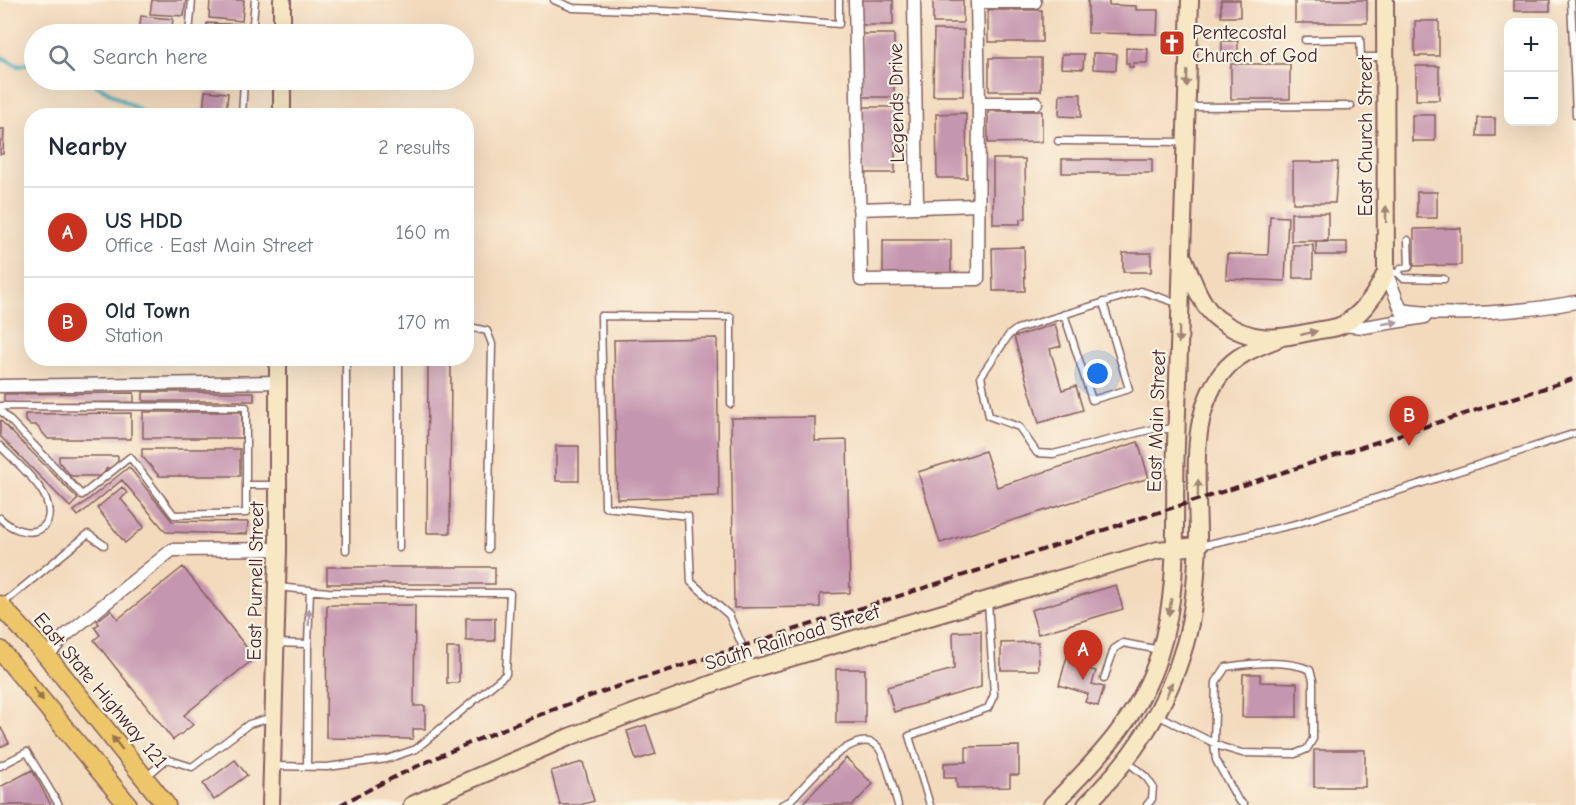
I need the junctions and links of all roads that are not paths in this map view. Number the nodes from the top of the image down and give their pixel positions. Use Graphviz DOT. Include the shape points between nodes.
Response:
graph roads {
  1 [pos="192,0"];
  2 [pos="255,0"];
  3 [pos="282,0"];
  4 [pos="554,0"];
  5 [pos="839,0"];
  6 [pos="855,0"];
  7 [pos="914,0"];
  8 [pos="1190,0"];
  9 [pos="1385,0"];
  10 [pos="1571,0"];
  11 [pos="977,1"];
  12 [pos="1035,2"];
  13 [pos="190,24"];
  14 [pos="253,24"];
  15 [pos="282,24"];
  16 [pos="1305,40"];
  17 [pos="1385,57"];
  18 [pos="243,90"];
  19 [pos="282,90"];
  20 [pos="979,103"];
  21 [pos="1036,103"];
  22 [pos="1351,106"];
  23 [pos="1186,107"];
  24 [pos="242,108"];
  25 [pos="282,108"];
  26 [pos="1576,115"];
  27 [pos="1058,141"];
  28 [pos="1186,142"];
  29 [pos="978,205"];
  30 [pos="917,206"];
  31 [pos="859,209"];
  32 [pos="1408,240"];
  33 [pos="1182,255"];
  34 [pos="1392,272"];
  35 [pos="1444,279"];
  36 [pos="1103,302"];
  37 [pos="1576,303"];
  38 [pos="1180,304"];
  39 [pos="1438,313"];
  40 [pos="1064,314"];
  41 [pos="1341,325"];
  42 [pos="474,328"];
  43 [pos="1276,340"];
  44 [pos="278,366"];
  45 [pos="346,366"];
  46 [pos="399,366"];
  47 [pos="278,382"];
  48 [pos="0,386"];
  49 [pos="731,404"];
  50 [pos="0,408"];
  51 [pos="1176,429"];
  52 [pos="1576,434"];
  53 [pos="0,446"];
  54 [pos="246,485"];
  55 [pos="278,485"];
  56 [pos="0,518"];
  57 [pos="104,545"];
  58 [pos="1198,546"];
  59 [pos="399,548"];
  60 [pos="278,549"];
  61 [pos="488,549"];
  62 [pos="1175,549"];
  63 [pos="346,550"];
  64 [pos="277,587"];
  65 [pos="310,590"];
  66 [pos="988,599"];
  67 [pos="0,605"];
  68 [pos="275,643"];
  69 [pos="308,644"];
  70 [pos="0,650"];
  71 [pos="1160,650"];
  72 [pos="47,656"];
  73 [pos="752,669"];
  74 [pos="1104,679"];
  75 [pos="1157,714"];
  76 [pos="273,717"];
  77 [pos="1214,743"];
  78 [pos="1127,761"];
  79 [pos="0,766"];
  80 [pos="272,766"];
  81 [pos="307,766"];
  82 [pos="145,778"];
  83 [pos="59,805"];
  84 [pos="128,805"];
  85 [pos="166,805"];
  86 [pos="272,805"];
  87 [pos="412,805"];
  88 [pos="781,805"];
  89 [pos="898,805"];
  90 [pos="930,805"];
  91 [pos="1052,805"];
  92 [pos="1086,805"];
  93 [pos="1147,805"];
  94 [pos="1244,805"];
  1 -- 13 [label="lane"];
  2 -- 14 [label="lane"];
  3 -- 15 [label="main road"];
  4 -- 5 [label="lane" via="573,8 690,12 839,24"];
  6 -- 31 [label="street"];
  7 -- 30 [label="street, Legends Drive"];
  8 -- 23 [label="main road, East Main Street, one-way"];
  9 -- 17 [label="main road, East Church Street"];
  10 -- 26 [label="lane"];
  11 -- 12 [label="street"];
  11 -- 20 [label="street"];
  16 -- 17 [label="lane" via="1360,39 1361,57"];
  34 -- 17 [label="main road, East Church Street, one-way"];
  18 -- 24 [label="lane"];
  19 -- 25 [label="main road"];
  20 -- 21 [label="street"];
  20 -- 29 [label="street"];
  22 -- 23 [label="lane"];
  23 -- 28 [label="main road, East Main Street"];
  27 -- 28 [label="lane"];
  28 -- 33 [label="main road, East Main Street"];
  29 -- 30 [label="street"];
  29 -- 31 [label="street" via="978,279 861,280"];
  30 -- 31 [label="street"];
  32 -- 34 [label="lane" via="1408,267"];
  33 -- 38 [label="main road, East Main Street"];
  33 -- 43 [label="main road" via="1200,295 1216,318 1244,334"];
  34 -- 35 [label="lane" via="1403,278"];
  34 -- 39 [label="street" via="1401,310"];
  34 -- 41 [label="main road" via="1360,311"];
  36 -- 38 [label="lane" via="1141,291"];
  36 -- 40 [label="lane"];
  36 -- 40 [label="lane" via="1129,389 1092,400"];
  37 -- 39 [label="street"];
  38 -- 51 [label="main road, East Main Street, one-way"];
  41 -- 39 [label="street, one-way" via="1364,327"];
  40 -- 51 [label="lane" via="1009,335 981,376 989,416 1019,427 1037,453 1053,454 1153,429"];
  43 -- 41 [label="main road, one-way"];
  42 -- 61 [label="lane" via="486,331 492,344"];
  58 -- 43 [label="main road, one-way" via="1198,426 1209,396 1222,373 1245,351"];
  44 -- 47 [label="main road, East Purnell Street"];
  45 -- 63 [label="lane"];
  46 -- 59 [label="lane"];
  47 -- 48 [label="street"];
  47 -- 55 [label="main road, East Purnell Street"];
  49 -- 73 [label="lane" via="731,317 602,316 605,507 688,516 691,582 729,615"];
  50 -- 54 [label="lane" via="246,407"];
  50 -- 54 [label="lane" via="82,495 130,457 174,515 246,513"];
  51 -- 62 [label="main road, East Main Street"];
  52 -- 58 [label="lane" via="1287,527"];
  53 -- 56 [label="lane" via="46,498 48,518 41,529 24,533 10,528"];
  54 -- 55 [label="lane"];
  55 -- 60 [label="main road, East Purnell Street"];
  57 -- 67 [label="lane" via="88,534"];
  58 -- 62 [label="main road, South Railroad Street"];
  75 -- 58 [label="main road, one-way" via="1185,643"];
  60 -- 64 [label="main road, East Purnell Street"];
  60 -- 72 [label="street" via="172,550 66,635"];
  62 -- 66 [label="main road, South Railroad Street" via="1158,550"];
  62 -- 71 [label="main road, East Main Street, one-way" via="1170,610"];
  64 -- 65 [label="lane"];
  64 -- 68 [label="main road, East Purnell Street"];
  69 -- 65 [label="lane, one-way"];
  65 -- 81 [label="lane" via="510,593 507,674 416,749 387,759"];
  66 -- 73 [label="main road, South Railroad Street"];
  66 -- 90 [label="lane" via="994,695 988,708 909,736"];
  67 -- 72 [label="main road, East State Highway 121"];
  68 -- 69 [label="lane"];
  68 -- 76 [label="main road, East Purnell Street"];
  69 -- 81 [label="lane"];
  70 -- 84 [label="main road, one-way"];
  71 -- 74 [label="lane" via="1123,643 1114,649"];
  71 -- 91 [label="main road, East Main Street" via="1123,726 1096,761"];
  82 -- 72 [label="main road, East State Highway 121, one-way"];
  73 -- 87 [label="main road, South Railroad Street" via="569,737"];
  75 -- 77 [label="lane"];
  75 -- 78 [label="main road"];
  76 -- 80 [label="main road, East Purnell Street"];
  76 -- 82 [label="lane" via="249,724 192,767 167,759"];
  77 -- 77 [label="lane" via="1242,753 1295,754 1307,750 1312,739 1310,670 1300,665 1226,667 1216,682"];
  77 -- 94 [label="lane" via="1222,775"];
  78 -- 92 [label="main road"];
  78 -- 93 [label="lane" via="1154,787"];
  79 -- 83 [label="lane" via="27,752"];
  80 -- 81 [label="lane"];
  80 -- 86 [label="main road, East Purnell Street"];
  82 -- 85 [label="main road, East State Highway 121"];
  88 -- 89 [label="lane" via="790,801 837,753 852,743 870,742 880,748"];
}
